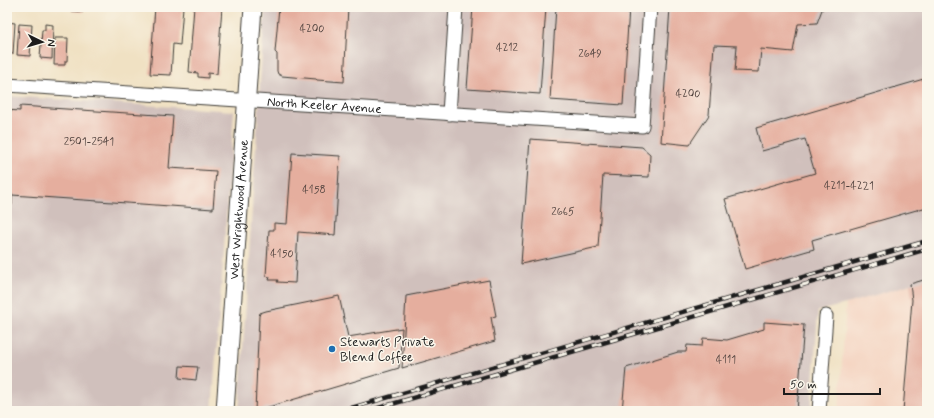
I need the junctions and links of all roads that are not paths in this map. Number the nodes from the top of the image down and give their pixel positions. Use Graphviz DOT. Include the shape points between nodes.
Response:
graph roads {
  1 [pos="253,7"];
  2 [pos="456,7"];
  3 [pos="650,7"];
  4 [pos="7,85"];
  5 [pos="246,100"];
  6 [pos="448,114"];
  7 [pos="826,316"];
  8 [pos="225,411"];
  9 [pos="819,411"];
  1 -- 5 [label="street, West Wrightwood Avenue"];
  2 -- 6 [label="street"];
  3 -- 6 [label="street, North Keeler Avenue" via="642,126"];
  4 -- 5 [label="street, North Keeler Avenue"];
  5 -- 6 [label="street, North Keeler Avenue"];
  5 -- 8 [label="street, West Wrightwood Avenue"];
  7 -- 9 [label="street"];
}
